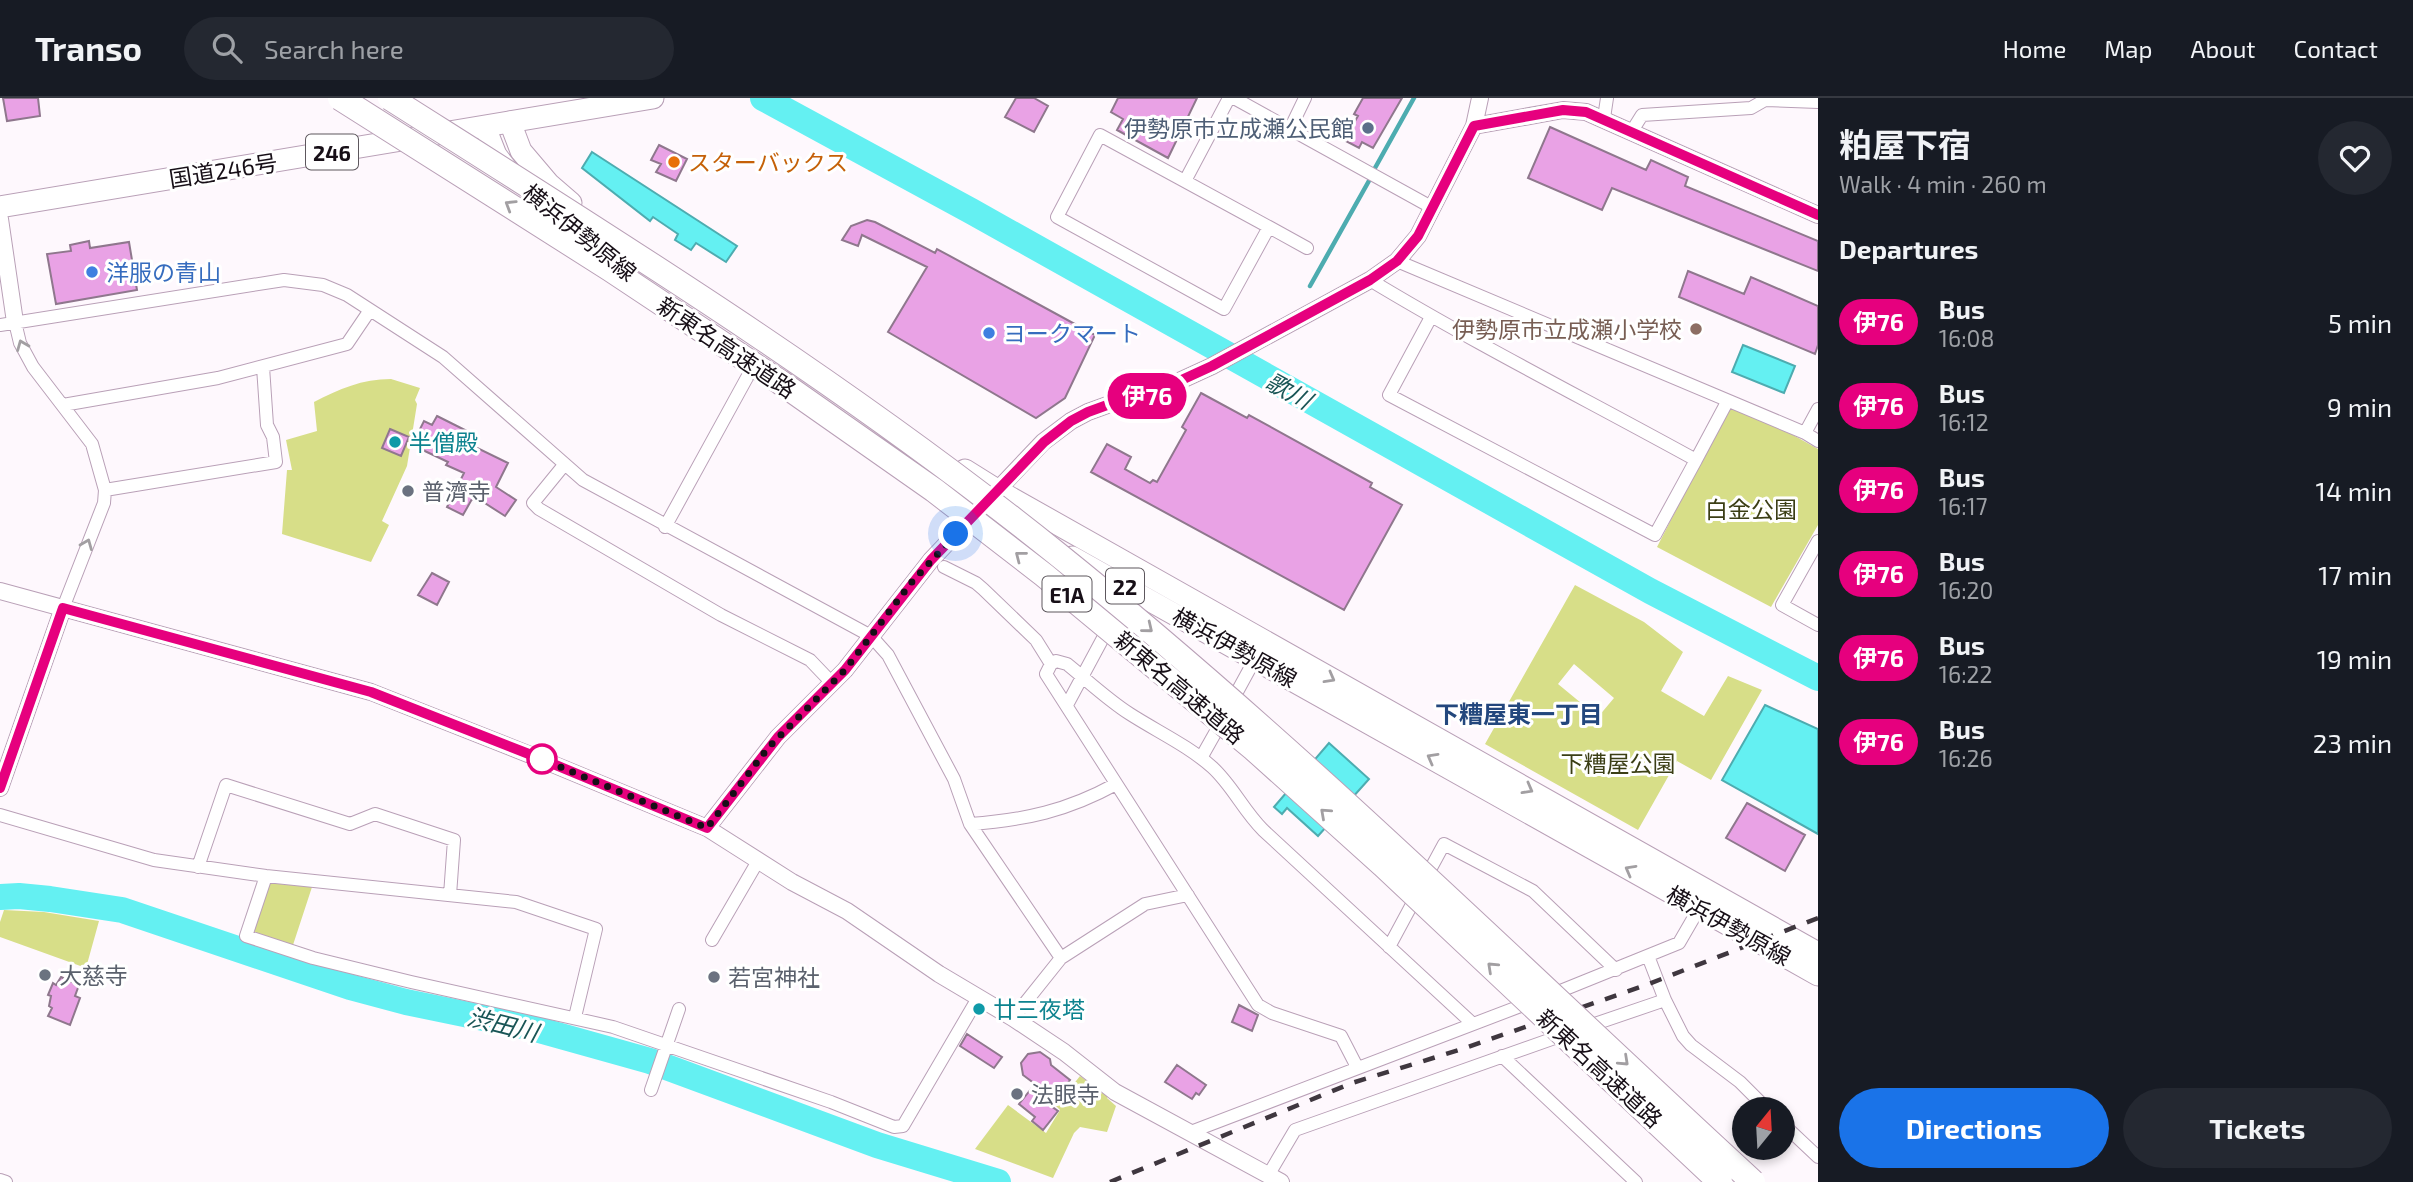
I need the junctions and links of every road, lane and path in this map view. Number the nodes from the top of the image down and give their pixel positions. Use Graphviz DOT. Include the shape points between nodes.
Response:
graph roads {
  1 [pos="340,98"];
  2 [pos="390,98"];
  3 [pos="653,98"];
  4 [pos="1231,98"];
  5 [pos="1305,98"];
  6 [pos="1480,98"];
  7 [pos="1607,98"];
  8 [pos="1818,102"];
  9 [pos="1604,118"];
  10 [pos="510,122"];
  11 [pos="1474,126"];
  12 [pos="485,127"];
  13 [pos="1290,129"];
  14 [pos="1632,131"];
  15 [pos="1185,181"];
  16 [pos="0,207"];
  17 [pos="1433,208"];
  18 [pos="1818,215"];
  19 [pos="0,219"];
  20 [pos="1269,228"];
  21 [pos="1307,248"];
  22 [pos="1397,261"];
  23 [pos="1370,280"];
  24 [pos="370,310"];
  25 [pos="1431,317"];
  26 [pos="7,323"];
  27 [pos="757,359"];
  28 [pos="263,367"];
  29 [pos="1727,402"];
  30 [pos="63,405"];
  31 [pos="1818,409"];
  32 [pos="1805,433"];
  33 [pos="1818,441"];
  34 [pos="1696,460"];
  35 [pos="564,465"];
  36 [pos="105,490"];
  37 [pos="997,491"];
  38 [pos="982,506"];
  39 [pos="665,527"];
  40 [pos="1818,541"];
  41 [pos="944,567"];
  42 [pos="1130,589"];
  43 [pos="0,591"];
  44 [pos="63,608"];
  45 [pos="1818,625"];
  46 [pos="871,636"];
  47 [pos="1255,659"];
  48 [pos="1051,664"];
  49 [pos="1082,677"];
  50 [pos="832,683"];
  51 [pos="1066,705"];
  52 [pos="1201,758"];
  53 [pos="1116,784"];
  54 [pos="0,788"];
  55 [pos="0,815"];
  56 [pos="970,824"];
  57 [pos="707,828"];
  58 [pos="758,861"];
  59 [pos="198,867"];
  60 [pos="266,876"];
  61 [pos="450,895"];
  62 [pos="1188,895"];
  63 [pos="1704,900"];
  64 [pos="712,940"];
  65 [pos="1389,947"];
  66 [pos="1818,953"];
  67 [pos="1648,956"];
  68 [pos="1061,958"];
  69 [pos="1616,970"];
  70 [pos="1818,975"];
  71 [pos="978,998"];
  72 [pos="1665,1000"];
  73 [pos="679,1009"];
  74 [pos="575,1017"];
  75 [pos="1013,1018"];
  76 [pos="1473,1024"];
  77 [pos="664,1047"];
  78 [pos="1503,1056"];
  79 [pos="1357,1067"];
  80 [pos="651,1090"];
  81 [pos="1755,1097"];
  82 [pos="1188,1133"];
  83 [pos="1796,1136"];
  84 [pos="1818,1157"];
  85 [pos="1275,1178"];
  86 [pos="0,1180"];
  87 [pos="6,1182"];
  88 [pos="1636,1182"];
  89 [pos="1720,1182"];
  90 [pos="1753,1182"];
  89 -- 1 [label="highway, 新東名高速道路 / E1A, one-way, bridge" via="1254,749 1033,567 780,382"];
  2 -- 90 [label="highway, 新東名高速道路 / E1A, one-way, bridge" via="794,359 1053,551 1158,636 1398,849"];
  3 -- 10 [label="main road, 国道246号 / 246"];
  4 -- 13 [label="street"];
  4 -- 15 [label="street"];
  5 -- 13 [label="street"];
  6 -- 11 [label="street"];
  7 -- 9 [label="street"];
  8 -- 14 [label="street" via="1765,100 1751,108 1642,115"];
  9 -- 11 [label="street" via="1563,110"];
  9 -- 14 [label="street"];
  10 -- 12 [label="main road, 国道246号 / 246"];
  10 -- 37 [label="main road, 横浜伊勢原線 / 22" via="521,151 549,184 620,246"];
  11 -- 17 [label="street"];
  12 -- 16 [label="main road, 国道246号 / 246"];
  12 -- 27 [label="main road, 横浜伊勢原線 / 22" via="496,155 533,197 610,261"];
  13 -- 17 [label="street"];
  14 -- 18 [label="street"];
  15 -- 20 [label="street"];
  15 -- 20 [label="street" via="1100,135 1057,217 1224,309"];
  17 -- 22 [label="street"];
  19 -- 26 [label="street"];
  20 -- 21 [label="street"];
  22 -- 23 [label="street"];
  22 -- 29 [label="street"];
  23 -- 25 [label="street"];
  23 -- 37 [label="street" via="1159,391 1110,404 1071,421"];
  24 -- 26 [label="street" via="332,288 284,280"];
  24 -- 28 [label="street" via="347,344"];
  24 -- 35 [label="street" via="443,357"];
  25 -- 34 [label="street"];
  25 -- 34 [label="street" via="1388,395 1655,535"];
  30 -- 26 [label="street, one-way"];
  27 -- 38 [label="main road, 横浜伊勢原線 / 22"];
  27 -- 39 [label="street"];
  28 -- 30 [label="street"];
  28 -- 36 [label="street" via="267,425 276,462"];
  29 -- 32 [label="street"];
  29 -- 34 [label="street"];
  30 -- 36 [label="street" via="92,444"];
  31 -- 32 [label="street"];
  32 -- 33 [label="street"];
  35 -- 39 [label="street"];
  35 -- 50 [label="street" via="533,503 539,509 709,608 810,660"];
  44 -- 36 [label="street, one-way"];
  37 -- 38 [label="street"];
  37 -- 63 [label="main road, 横浜伊勢原線 / 22, one-way"];
  38 -- 42 [label="main road, 横浜伊勢原線 / 22"];
  38 -- 46 [label="street" via="911,583"];
  39 -- 46 [label="street"];
  40 -- 45 [label="street" via="1782,605"];
  41 -- 48 [label="street" via="983,589 1036,640"];
  42 -- 47 [label="main road, 横浜伊勢原線 / 22"];
  42 -- 49 [label="street"];
  43 -- 44 [label="street"];
  44 -- 54 [label="street"];
  44 -- 57 [label="street" via="371,692"];
  46 -- 50 [label="street"];
  46 -- 56 [label="street" via="888,654 954,779"];
  47 -- 52 [label="street"];
  63 -- 47 [label="main road, 横浜伊勢原線 / 22, one-way"];
  48 -- 49 [label="street" via="1062,662"];
  48 -- 51 [label="street" via="1046,674"];
  49 -- 51 [label="street"];
  49 -- 52 [label="street" via="1126,712"];
  50 -- 57 [label="street" via="773,742"];
  51 -- 53 [label="street"];
  52 -- 65 [label="street" via="1225,780 1255,821"];
  53 -- 56 [label="street" via="1086,801 1047,813"];
  53 -- 62 [label="street"];
  55 -- 59 [label="street" via="155,860"];
  56 -- 68 [label="street"];
  57 -- 58 [label="street"];
  58 -- 64 [label="street"];
  58 -- 71 [label="street" via="847,911"];
  59 -- 60 [label="street"];
  59 -- 61 [label="street" via="226,786 350,824 375,814 454,840"];
  60 -- 61 [label="street"];
  60 -- 74 [label="street" via="246,936 313,958"];
  61 -- 74 [label="street" via="516,902 596,929"];
  62 -- 68 [label="street" via="1145,904"];
  62 -- 79 [label="street" via="1258,1005 1341,1036"];
  63 -- 66 [label="main road, 横浜伊勢原線 / 22"];
  63 -- 67 [label="street" via="1679,943"];
  63 -- 70 [label="main road, 横浜伊勢原線 / 22"];
  65 -- 69 [label="street" via="1444,844 1533,891"];
  65 -- 76 [label="street"];
  67 -- 69 [label="street"];
  67 -- 72 [label="street"];
  68 -- 75 [label="street"];
  69 -- 76 [label="street"];
  71 -- 75 [label="street"];
  71 -- 77 [label="street" via="903,1126 894,1127"];
  72 -- 78 [label="street"];
  72 -- 81 [label="street" via="1691,1045"];
  73 -- 77 [label="street"];
  74 -- 77 [label="street"];
  75 -- 82 [label="street" via="1115,1092"];
  76 -- 79 [label="street"];
  77 -- 80 [label="street"];
  78 -- 85 [label="street" via="1295,1130"];
  78 -- 88 [label="street"];
  79 -- 82 [label="street"];
  82 -- 85 [label="street"];
  83 -- 84 [label="street"];
  86 -- 87 [label="street"];
}
